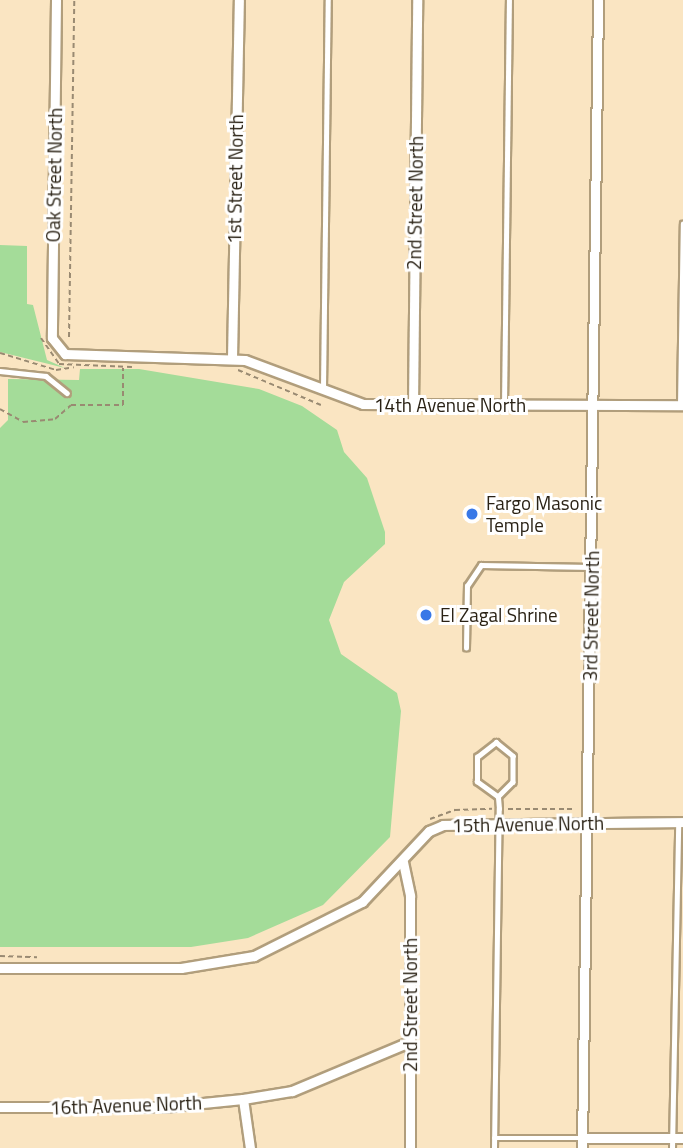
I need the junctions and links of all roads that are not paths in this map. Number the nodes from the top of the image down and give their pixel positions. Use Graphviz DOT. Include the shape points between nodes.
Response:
graph roads {
  1 [pos="56,0"];
  2 [pos="239,0"];
  3 [pos="328,0"];
  4 [pos="417,0"];
  5 [pos="509,0"];
  6 [pos="598,0"];
  7 [pos="683,224"];
  8 [pos="58,349"];
  9 [pos="232,358"];
  10 [pos="0,371"];
  11 [pos="323,390"];
  12 [pos="67,393"];
  13 [pos="503,405"];
  14 [pos="594,405"];
  15 [pos="681,405"];
  16 [pos="413,406"];
  17 [pos="592,567"];
  18 [pos="466,648"];
  19 [pos="498,797"];
  20 [pos="498,821"];
  21 [pos="680,822"];
  22 [pos="588,823"];
  23 [pos="403,862"];
  24 [pos="0,968"];
  25 [pos="410,1042"];
  26 [pos="243,1099"];
  27 [pos="0,1107"];
  28 [pos="494,1138"];
  29 [pos="676,1142"];
  30 [pos="583,1143"];
  31 [pos="250,1148"];
  32 [pos="410,1148"];
  33 [pos="494,1148"];
  1 -- 8 [label="street, Oak Street North" via="52,338"];
  2 -- 9 [label="street, 1st Street North"];
  3 -- 11 [label="lane"];
  4 -- 16 [label="street, 2nd Street North"];
  5 -- 13 [label="lane"];
  6 -- 14 [label="street, 3rd Street North"];
  7 -- 15 [label="lane"];
  8 -- 9 [label="street, 14th Avenue North" via="75,356"];
  9 -- 11 [label="street, 14th Avenue North"];
  10 -- 12 [label="lane" via="46,376"];
  11 -- 16 [label="street, 14th Avenue North" via="363,404"];
  13 -- 14 [label="street, 14th Avenue North"];
  13 -- 16 [label="street, 14th Avenue North"];
  14 -- 15 [label="street, 14th Avenue North"];
  14 -- 17 [label="street, 3rd Street North"];
  17 -- 18 [label="lane" via="481,565 467,586"];
  17 -- 22 [label="street, 3rd Street North"];
  19 -- 19 [label="lane" via="513,782 513,755 496,742 477,757 477,782"];
  19 -- 20 [label="lane"];
  20 -- 22 [label="street, 15th Avenue North"];
  20 -- 23 [label="street, 15th Avenue North" via="443,825 429,831"];
  20 -- 28 [label="lane"];
  21 -- 22 [label="street, 15th Avenue North"];
  21 -- 29 [label="lane"];
  22 -- 30 [label="street, 3rd Street North"];
  23 -- 24 [label="street, 15th Avenue North" via="332,922 254,956 181,968"];
  23 -- 25 [label="street, 2nd Street North" via="410,896"];
  25 -- 26 [label="street, 16th Avenue North" via="292,1091"];
  25 -- 32 [label="street, 2nd Street North"];
  26 -- 27 [label="street, 16th Avenue North" via="163,1107"];
  26 -- 31 [label="street"];
  28 -- 30 [label="lane"];
  28 -- 33 [label="lane"];
  29 -- 30 [label="street"];
}
